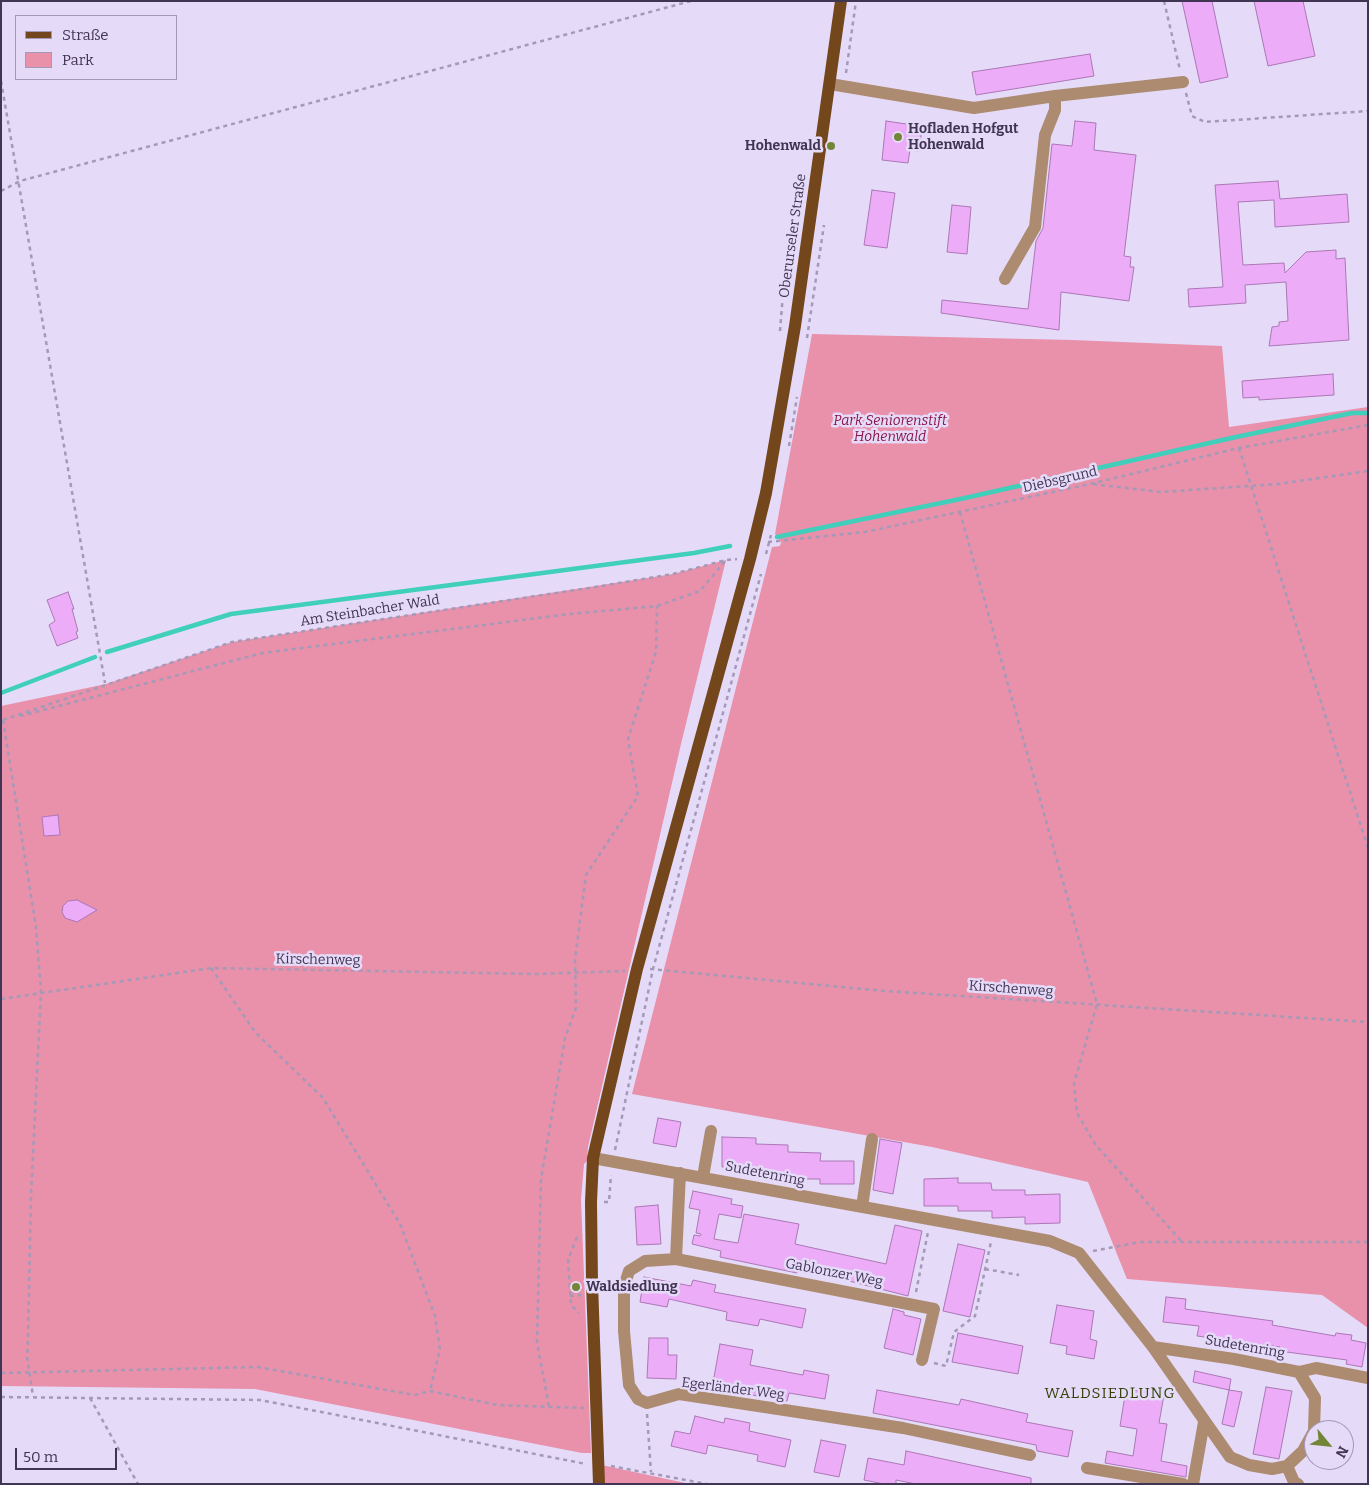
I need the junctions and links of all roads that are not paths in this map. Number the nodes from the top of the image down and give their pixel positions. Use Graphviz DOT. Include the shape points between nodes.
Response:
graph roads {
  1 [pos="841,1"];
  2 [pos="1183,82"];
  3 [pos="830,84"];
  4 [pos="1055,96"];
  5 [pos="1005,279"];
  6 [pos="711,1132"];
  7 [pos="872,1139"];
  8 [pos="594,1158"];
  9 [pos="680,1173"];
  10 [pos="703,1177"];
  11 [pos="862,1208"];
  12 [pos="676,1259"];
  13 [pos="1153,1347"];
  14 [pos="922,1360"];
  15 [pos="1299,1372"];
  16 [pos="1368,1378"];
  17 [pos="1314,1420"];
  18 [pos="1204,1422"];
  19 [pos="1304,1449"];
  20 [pos="1030,1454"];
  21 [pos="1287,1466"];
  22 [pos="1087,1468"];
  23 [pos="599,1484"];
  24 [pos="1183,1484"];
  25 [pos="1193,1484"];
  26 [pos="1298,1484"];
  1 -- 3 [label="main road, Oberurseler Straße"];
  2 -- 4 [label="street"];
  3 -- 4 [label="street" via="974,108"];
  3 -- 8 [label="main road, Oberurseler Straße" via="779,428 750,559 637,970"];
  4 -- 5 [label="street" via="1056,110 1045,135 1035,227"];
  6 -- 10 [label="street"];
  7 -- 11 [label="street"];
  8 -- 9 [label="street, Sudetenring"];
  8 -- 23 [label="main road, Oberurseler Straße" via="591,1202"];
  9 -- 10 [label="street, Sudetenring"];
  9 -- 12 [label="street"];
  10 -- 11 [label="street, Sudetenring"];
  11 -- 13 [label="street, Sudetenring" via="1050,1241 1079,1253"];
  12 -- 14 [label="street, Gablonzer Weg" via="934,1309"];
  12 -- 20 [label="street, Egerländer Weg" via="645,1261 629,1270 624,1287 629,1385 638,1399 647,1403 679,1394 903,1428"];
  13 -- 15 [label="street, Sudetenring"];
  13 -- 18 [label="street, Sudetenring"];
  15 -- 16 [label="street" via="1316,1368"];
  15 -- 17 [label="street, Sudetenring" via="1315,1398"];
  18 -- 21 [label="street, Sudetenring" via="1230,1457 1272,1469"];
  18 -- 25 [label="street"];
  19 -- 21 [label="street, Sudetenring"];
  21 -- 26 [label="street"];
  22 -- 24 [label="street"];
}
